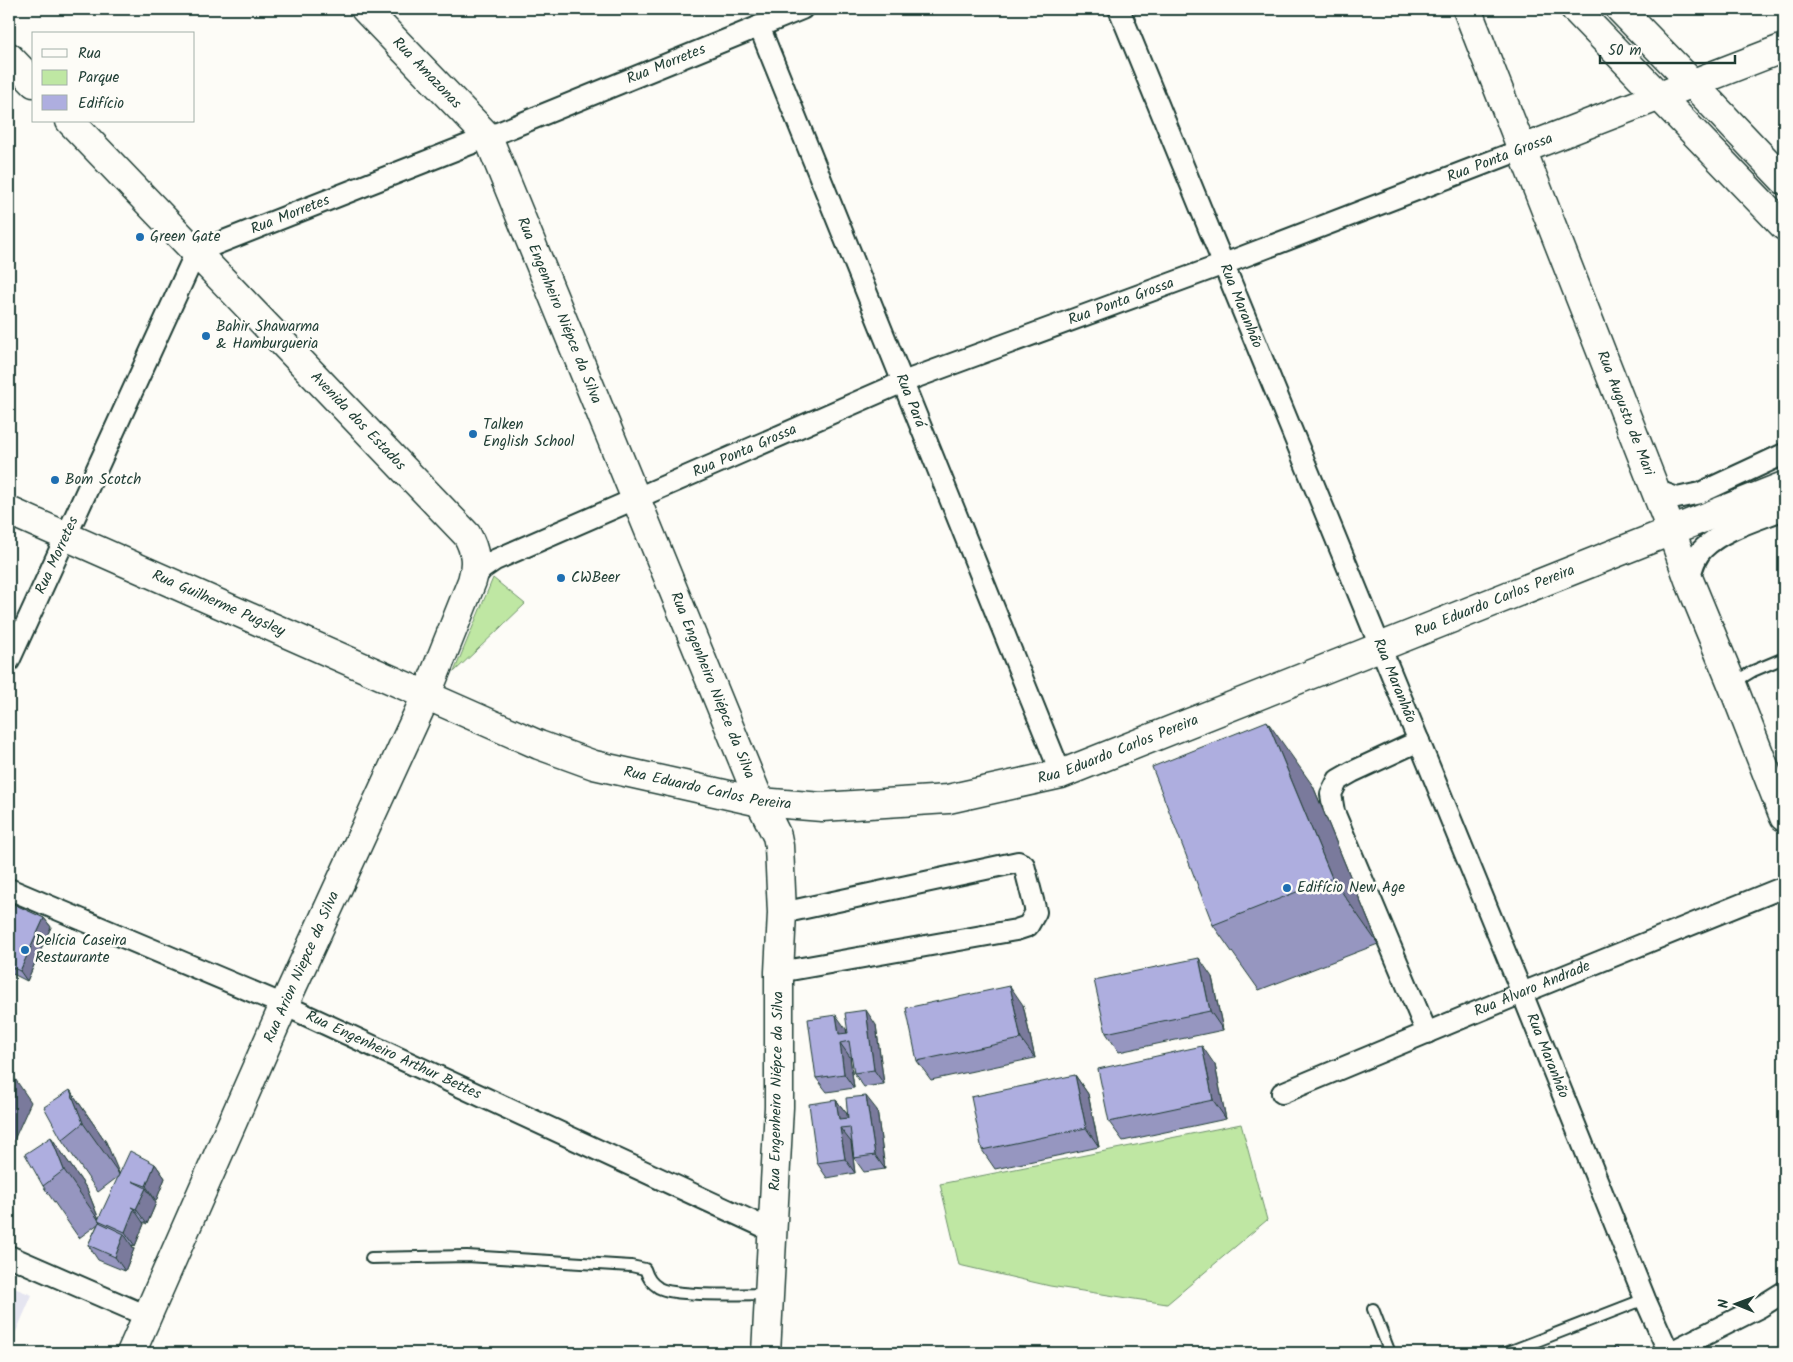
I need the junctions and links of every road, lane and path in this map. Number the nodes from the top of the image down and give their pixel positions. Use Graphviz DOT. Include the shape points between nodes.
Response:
graph roads {
  1 [pos="365,9"];
  2 [pos="802,9"];
  3 [pos="1119,9"];
  4 [pos="1467,9"];
  5 [pos="1575,9"];
  6 [pos="1620,9"];
  7 [pos="769,18"];
  8 [pos="1784,48"];
  9 [pos="9,57"];
  10 [pos="32,81"];
  11 [pos="1692,83"];
  12 [pos="1659,96"];
  13 [pos="71,122"];
  14 [pos="488,137"];
  15 [pos="1523,149"];
  16 [pos="1784,180"];
  17 [pos="1784,226"];
  18 [pos="196,252"];
  19 [pos="1224,264"];
  20 [pos="903,382"];
  21 [pos="1784,454"];
  22 [pos="1784,486"];
  23 [pos="1656,490"];
  24 [pos="635,498"];
  25 [pos="1784,508"];
  26 [pos="9,511"];
  27 [pos="1672,530"];
  28 [pos="66,536"];
  29 [pos="1689,580"];
  30 [pos="472,581"];
  31 [pos="1380,646"];
  32 [pos="1784,658"];
  33 [pos="9,661"];
  34 [pos="1732,684"];
  35 [pos="426,696"];
  36 [pos="1419,741"];
  37 [pos="1061,774"];
  38 [pos="760,802"];
  39 [pos="1784,817"];
  40 [pos="1784,887"];
  41 [pos="9,890"];
  42 [pos="782,912"];
  43 [pos="779,972"];
  44 [pos="1522,992"];
  45 [pos="284,1005"];
  46 [pos="1427,1033"];
  47 [pos="1282,1094"];
  48 [pos="773,1231"];
  49 [pos="9,1256"];
  50 [pos="371,1258"];
  51 [pos="1784,1292"];
  52 [pos="770,1294"];
  53 [pos="1645,1300"];
  54 [pos="1373,1309"];
  55 [pos="147,1316"];
  56 [pos="131,1353"];
  57 [pos="766,1353"];
  58 [pos="1390,1353"];
  59 [pos="1506,1353"];
  60 [pos="1669,1353"];
  1 -- 14 [label="main road, Rua Amazonas"];
  2 -- 7 [label="street, Rua Morretes"];
  3 -- 19 [label="street, Rua Maranhão"];
  4 -- 15 [label="main road, Rua Augusto de Mari"];
  5 -- 12 [label="main road"];
  6 -- 11 [label="main road"];
  7 -- 14 [label="street, Rua Morretes"];
  7 -- 20 [label="street, Rua Pará"];
  8 -- 11 [label="main road, Rua Ponta Grossa"];
  9 -- 10 [label="main road"];
  11 -- 12 [label="main road, Rua Ponta Grossa"];
  11 -- 16 [label="main road"];
  12 -- 15 [label="main road, Rua Ponta Grossa"];
  12 -- 17 [label="main road"];
  13 -- 18 [label="main road, Avenida dos Estados"];
  14 -- 18 [label="street, Rua Morretes"];
  14 -- 24 [label="main road, Rua Engenheiro Niépce da Silva"];
  15 -- 19 [label="street, Rua Ponta Grossa"];
  15 -- 23 [label="main road, Rua Augusto de Mari"];
  18 -- 28 [label="street, Rua Morretes"];
  18 -- 30 [label="main road, Avenida dos Estados" via="467,536 475,553"];
  19 -- 20 [label="street, Rua Ponta Grossa"];
  19 -- 31 [label="street, Rua Maranhão"];
  20 -- 24 [label="street, Rua Ponta Grossa"];
  20 -- 37 [label="street, Rua Pará"];
  21 -- 23 [label="street" via="1700,493 1677,498"];
  22 -- 27 [label="main road, Rua Eduardo Carlos Pereira"];
  23 -- 27 [label="main road, Rua Augusto de Mari"];
  24 -- 30 [label="street, Rua Ponta Grossa" via="488,564"];
  24 -- 38 [label="main road, Rua Engenheiro Niépce da Silva"];
  25 -- 29 [label="street" via="1726,533 1703,549 1695,560"];
  26 -- 28 [label="main road, Rua Guilherme Pugsley"];
  27 -- 29 [label="main road, Rua Augusto de Mari"];
  27 -- 31 [label="main road, Rua Eduardo Carlos Pereira"];
  28 -- 33 [label="street, Rua Morretes"];
  28 -- 35 [label="main road, Rua Guilherme Pugsley"];
  29 -- 34 [label="main road, Rua Augusto de Mari"];
  30 -- 35 [label="main road, Rua Arion Niepce da Silva"];
  31 -- 36 [label="street, Rua Maranhão"];
  31 -- 37 [label="main road, Rua Eduardo Carlos Pereira"];
  32 -- 34 [label="lane"];
  34 -- 39 [label="main road, Rua Augusto de Mari"];
  35 -- 38 [label="main road, Rua Eduardo Carlos Pereira" via="594,765"];
  35 -- 45 [label="main road, Rua Arion Niepce da Silva"];
  36 -- 44 [label="street, Rua Maranhão"];
  36 -- 46 [label="street" via="1338,780 1331,794 1334,812"];
  37 -- 38 [label="main road, Rua Eduardo Carlos Pereira" via="948,799 822,807"];
  38 -- 42 [label="main road, Rua Engenheiro Niépce da Silva" via="778,836"];
  40 -- 44 [label="street, Rua Álvaro Andrade"];
  41 -- 45 [label="street, Rua Engenheiro Arthur Bettes"];
  42 -- 43 [label="main road, Rua Engenheiro Niépce da Silva"];
  42 -- 43 [label="street" via="1018,862 1024,865 1036,912 1028,926 1016,930"];
  43 -- 48 [label="main road, Rua Engenheiro Niépce da Silva" via="779,1107"];
  44 -- 46 [label="street, Rua Álvaro Andrade"];
  44 -- 53 [label="street, Rua Maranhão"];
  45 -- 48 [label="street, Rua Engenheiro Arthur Bettes"];
  45 -- 55 [label="main road, Rua Arion Niepce da Silva"];
  46 -- 47 [label="street, Rua Álvaro Andrade"];
  48 -- 52 [label="main road, Rua Engenheiro Niépce da Silva"];
  49 -- 55 [label="street"];
  50 -- 52 [label="lane" via="467,1256 630,1266 645,1270 650,1282 660,1289 681,1293"];
  51 -- 60 [label="street"];
  52 -- 57 [label="main road, Rua Engenheiro Niépce da Silva"];
  53 -- 59 [label="lane"];
  53 -- 60 [label="street, Rua Maranhão"];
  54 -- 58 [label="lane"];
  55 -- 56 [label="main road, Rua Arion Niepce da Silva"];
}
